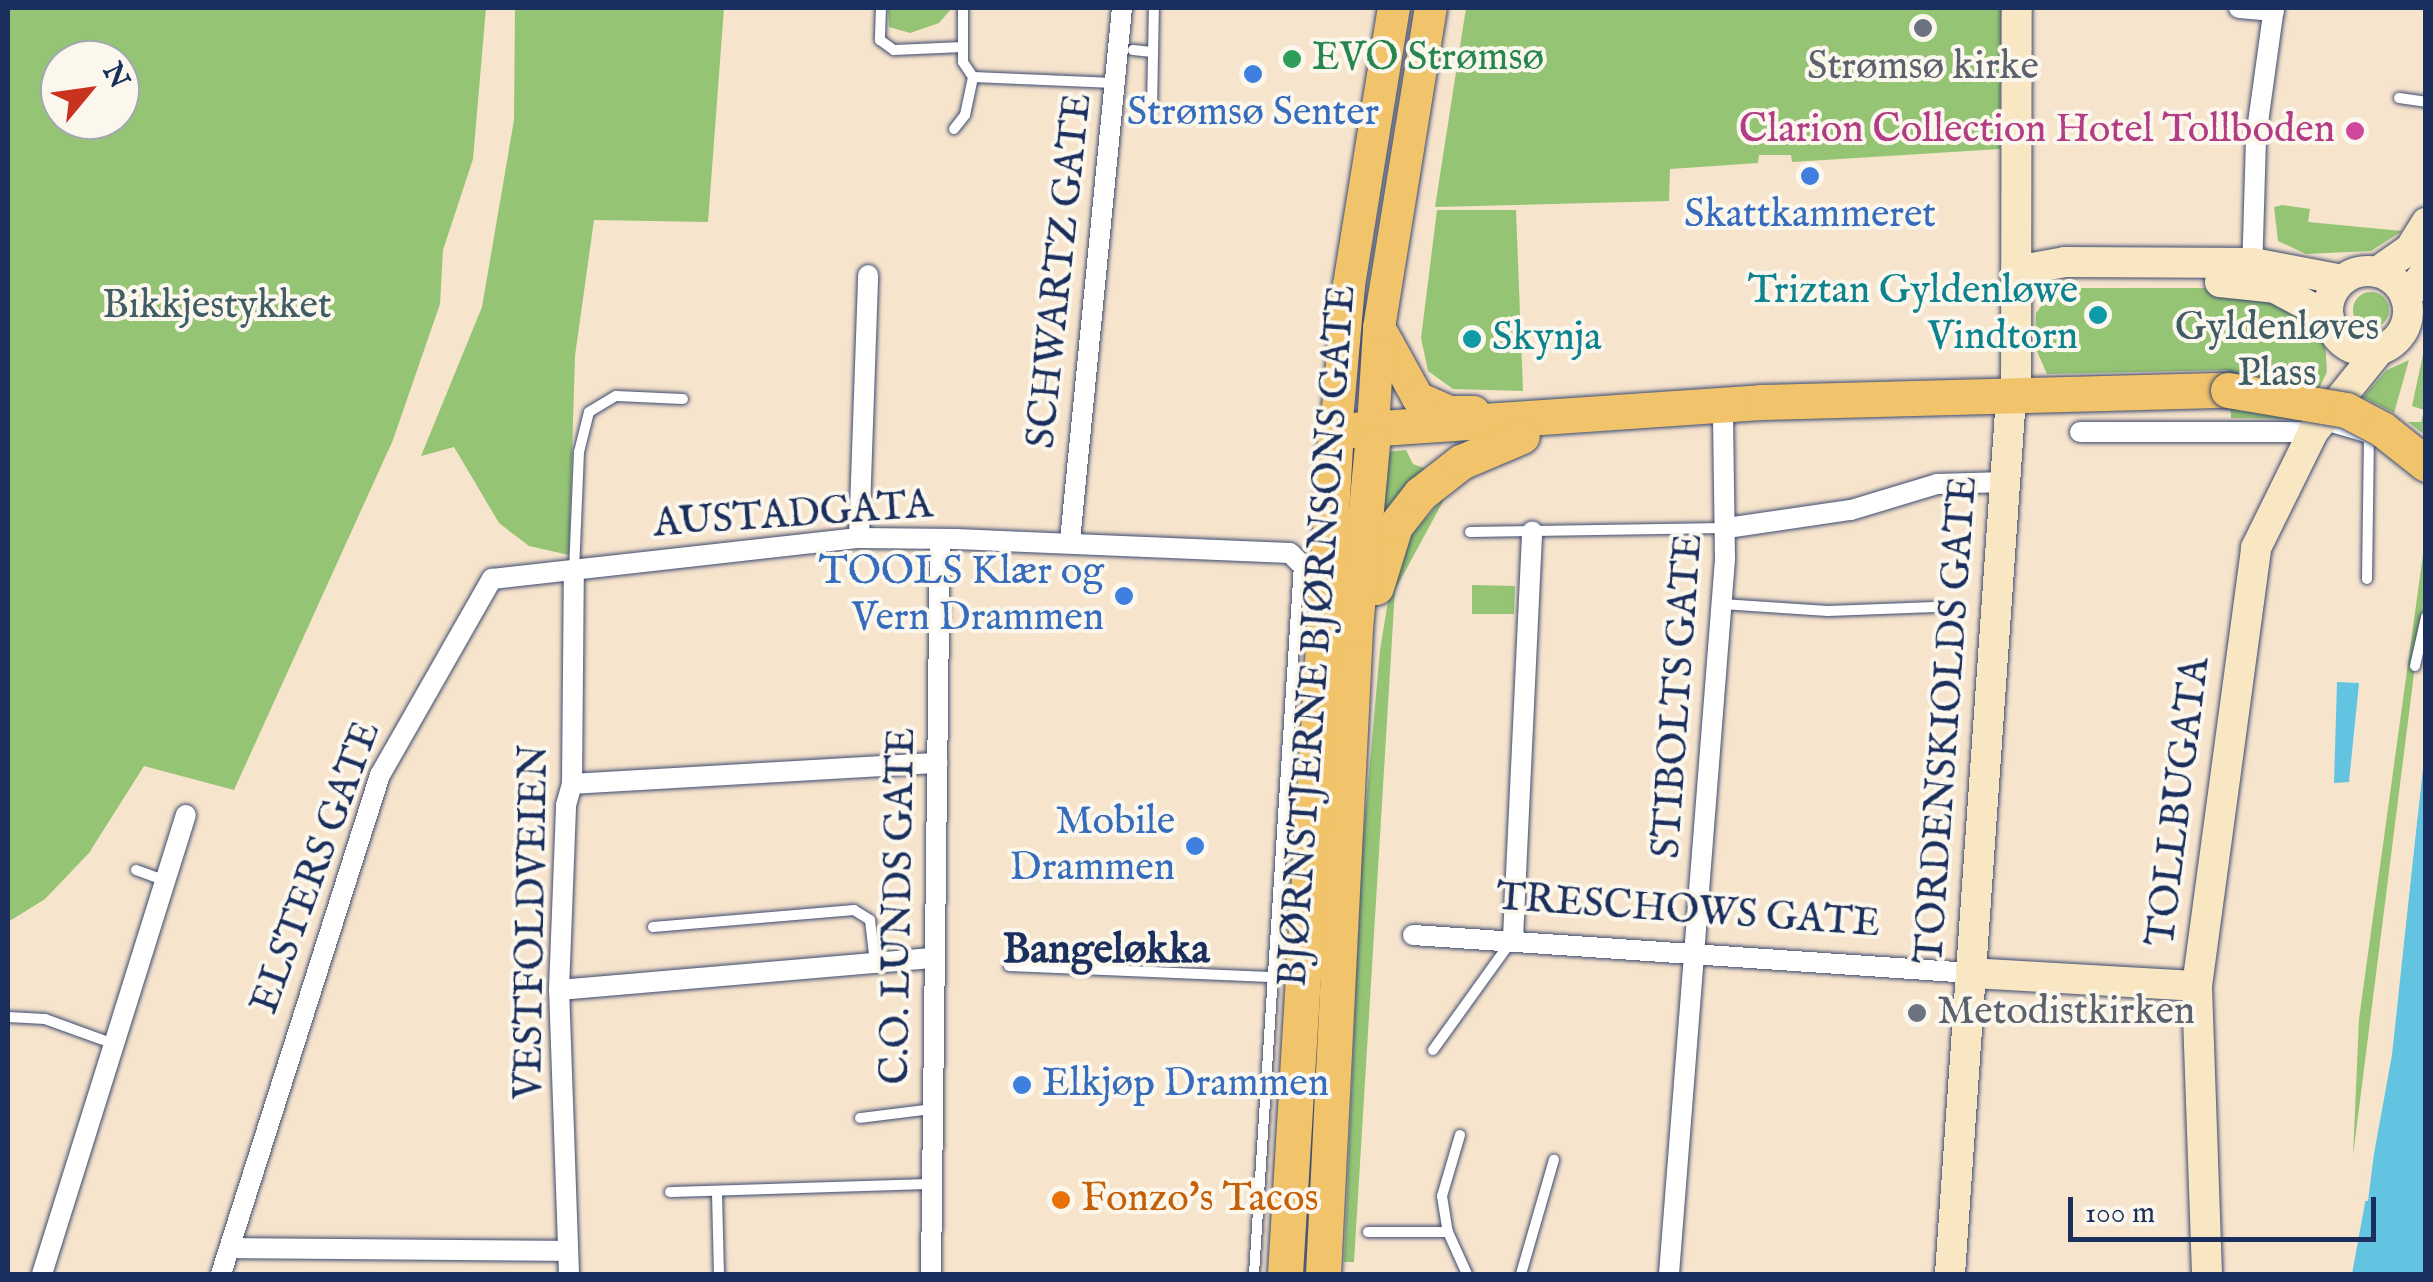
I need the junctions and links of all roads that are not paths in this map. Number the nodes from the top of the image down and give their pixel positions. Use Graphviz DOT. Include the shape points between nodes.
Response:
graph roads {
  1 [pos="881,8"];
  2 [pos="963,8"];
  3 [pos="1122,8"];
  4 [pos="1154,8"];
  5 [pos="1394,8"];
  6 [pos="1430,8"];
  7 [pos="2016,8"];
  8 [pos="2239,8"];
  9 [pos="2274,9"];
  10 [pos="963,47"];
  11 [pos="1133,50"];
  12 [pos="1152,52"];
  13 [pos="973,77"];
  14 [pos="1114,84"];
  15 [pos="2399,98"];
  16 [pos="2426,102"];
  17 [pos="1152,108"];
  18 [pos="954,130"];
  19 [pos="2426,223"];
  20 [pos="2029,271"];
  21 [pos="2378,272"];
  22 [pos="2426,272"];
  23 [pos="2252,273"];
  24 [pos="868,275"];
  25 [pos="2342,280"];
  26 [pos="2406,298"];
  27 [pos="1379,328"];
  28 [pos="2336,330"];
  29 [pos="2380,349"];
  30 [pos="684,398"];
  31 [pos="2013,402"];
  32 [pos="1723,420"];
  33 [pos="2317,424"];
  34 [pos="1512,427"];
  35 [pos="1336,431"];
  36 [pos="2080,432"];
  37 [pos="1372,436"];
  38 [pos="2369,438"];
  39 [pos="2426,464"];
  40 [pos="2426,472"];
  41 [pos="2005,482"];
  42 [pos="1727,528"];
  43 [pos="1470,532"];
  44 [pos="1532,532"];
  45 [pos="859,538"];
  46 [pos="940,539"];
  47 [pos="1070,541"];
  48 [pos="1300,559"];
  49 [pos="574,572"];
  50 [pos="2368,579"];
  51 [pos="1324,586"];
  52 [pos="1722,604"];
  53 [pos="1936,607"];
  54 [pos="2426,617"];
  55 [pos="1358,660"];
  56 [pos="2415,666"];
  57 [pos="936,763"];
  58 [pos="572,784"];
  59 [pos="186,815"];
  60 [pos="136,870"];
  61 [pos="164,880"];
  62 [pos="653,927"];
  63 [pos="1413,935"];
  64 [pos="1513,938"];
  65 [pos="1695,953"];
  66 [pos="932,958"];
  67 [pos="875,963"];
  68 [pos="1009,966"];
  69 [pos="1971,974"];
  70 [pos="1271,977"];
  71 [pos="2198,986"];
  72 [pos="558,990"];
  73 [pos="8,1017"];
  74 [pos="114,1044"];
  75 [pos="1433,1050"];
  76 [pos="932,1109"];
  77 [pos="860,1118"];
  78 [pos="1460,1135"];
  79 [pos="1554,1160"];
  80 [pos="932,1184"];
  81 [pos="670,1192"];
  82 [pos="717,1193"];
  83 [pos="1368,1232"];
  84 [pos="1448,1232"];
  85 [pos="230,1248"];
  86 [pos="568,1251"];
  87 [pos="42,1274"];
  88 [pos="221,1274"];
  89 [pos="569,1274"];
  90 [pos="719,1274"];
  91 [pos="931,1274"];
  92 [pos="1254,1274"];
  93 [pos="1285,1274"];
  94 [pos="1323,1274"];
  95 [pos="1467,1274"];
  96 [pos="1520,1274"];
  97 [pos="1669,1274"];
  98 [pos="1950,1274"];
  99 [pos="2207,1274"];
  1 -- 10 [label="lane" via="880,40 894,50"];
  2 -- 10 [label="lane"];
  3 -- 14 [label="street, SCHWARTZ GATE"];
  4 -- 12 [label="lane"];
  5 -- 35 [label="main road, BJØRNSTJERNE BJØRNSONS GATE" via="1349,285"];
  6 -- 27 [label="main road, BJØRNSTJERNE BJØRNSONS GATE"];
  7 -- 20 [label="main road, TORDENSKIOLDS GATE"];
  8 -- 9 [label="street"];
  9 -- 23 [label="street" via="2256,137"];
  10 -- 13 [label="lane"];
  11 -- 12 [label="lane"];
  12 -- 17 [label="lane"];
  13 -- 14 [label="lane"];
  13 -- 18 [label="lane" via="965,115"];
  14 -- 47 [label="street, SCHWARTZ GATE"];
  15 -- 16 [label="lane"];
  19 -- 21 [label="main road" via="2410,250"];
  20 -- 23 [label="main road" via="2065,281"];
  20 -- 31 [label="main road, TORDENSKIOLDS GATE"];
  21 -- 25 [label="main road"];
  21 -- 26 [label="main road"];
  22 -- 26 [label="main road"];
  23 -- 25 [label="main road"];
  23 -- 28 [label="main road" via="2297,297"];
  24 -- 45 [label="street"];
  25 -- 28 [label="main road" via="2331,296"];
  26 -- 29 [label="main road" via="2404,327"];
  27 -- 34 [label="main road" via="1418,398"];
  27 -- 37 [label="main road, BJØRNSTJERNE BJØRNSONS GATE"];
  28 -- 29 [label="main road"];
  28 -- 33 [label="main road, TOLLBUGATA"];
  29 -- 33 [label="main road, TOLLBUGATA"];
  30 -- 49 [label="lane" via="616,396 589,412 579,452"];
  31 -- 32 [label="highway"];
  31 -- 34 [label="highway"];
  31 -- 39 [label="highway, bridge" via="2228,390 2284,395 2346,410 2382,428"];
  31 -- 41 [label="main road, TORDENSKIOLDS GATE"];
  32 -- 34 [label="highway"];
  32 -- 42 [label="street, STIBOLTS GATE"];
  33 -- 36 [label="street"];
  33 -- 38 [label="lane"];
  33 -- 71 [label="main road, TOLLBUGATA" via="2256,548"];
  34 -- 37 [label="highway"];
  34 -- 55 [label="highway" via="1408,508 1386,545"];
  35 -- 37 [label="highway"];
  35 -- 51 [label="highway, BJØRNSTJERNE BJØRNSONS GATE"];
  37 -- 55 [label="highway, BJØRNSTJERNE BJØRNSONS GATE"];
  38 -- 40 [label="lane" via="2399,450"];
  38 -- 50 [label="lane"];
  41 -- 42 [label="street" via="1938,484 1851,510"];
  41 -- 69 [label="main road, TORDENSKIOLDS GATE" via="1987,607"];
  42 -- 44 [label="lane"];
  42 -- 52 [label="street, STIBOLTS GATE"];
  43 -- 44 [label="lane"];
  44 -- 64 [label="street"];
  45 -- 46 [label="street, AUSTADGATA"];
  45 -- 49 [label="street, AUSTADGATA"];
  46 -- 47 [label="street, AUSTADGATA"];
  46 -- 57 [label="street, C.O. LUNDS GATE"];
  47 -- 48 [label="street, AUSTADGATA" via="1290,553"];
  48 -- 51 [label="street"];
  48 -- 70 [label="lane"];
  49 -- 58 [label="street, VESTFOLDVEIEN"];
  49 -- 85 [label="street, ELSTERS GATE" via="492,579 380,776"];
  51 -- 93 [label="highway, BJØRNSTJERNE BJØRNSONS GATE"];
  52 -- 53 [label="lane" via="1828,611"];
  52 -- 65 [label="street, STIBOLTS GATE"];
  54 -- 56 [label="lane"];
  55 -- 94 [label="highway, BJØRNSTJERNE BJØRNSONS GATE"];
  57 -- 58 [label="street"];
  57 -- 66 [label="street, C.O. LUNDS GATE"];
  58 -- 72 [label="street, VESTFOLDVEIEN"];
  59 -- 61 [label="street"];
  60 -- 61 [label="lane"];
  61 -- 74 [label="street"];
  62 -- 67 [label="lane" via="854,910 870,920"];
  63 -- 64 [label="street, TRESCHOWS GATE"];
  64 -- 65 [label="street, TRESCHOWS GATE"];
  64 -- 75 [label="lane"];
  65 -- 69 [label="street, TRESCHOWS GATE"];
  65 -- 97 [label="street, STIBOLTS GATE"];
  66 -- 67 [label="street"];
  66 -- 76 [label="street, C.O. LUNDS GATE"];
  67 -- 72 [label="street"];
  68 -- 70 [label="lane"];
  69 -- 71 [label="main road, TRESCHOWS GATE"];
  69 -- 98 [label="main road, TORDENSKIOLDS GATE"];
  70 -- 92 [label="lane"];
  71 -- 99 [label="main road, TOLLBUGATA"];
  72 -- 86 [label="street, VESTFOLDVEIEN"];
  73 -- 74 [label="lane" via="45,1019"];
  74 -- 87 [label="street"];
  76 -- 77 [label="lane"];
  76 -- 80 [label="street, C.O. LUNDS GATE"];
  78 -- 84 [label="lane" via="1442,1196"];
  79 -- 96 [label="lane"];
  80 -- 82 [label="lane"];
  80 -- 91 [label="street, C.O. LUNDS GATE"];
  81 -- 82 [label="lane"];
  82 -- 90 [label="lane"];
  83 -- 84 [label="lane"];
  84 -- 95 [label="lane"];
  85 -- 86 [label="street"];
  85 -- 88 [label="street, ELSTERS GATE"];
  86 -- 89 [label="street, VESTFOLDVEIEN"];
}
